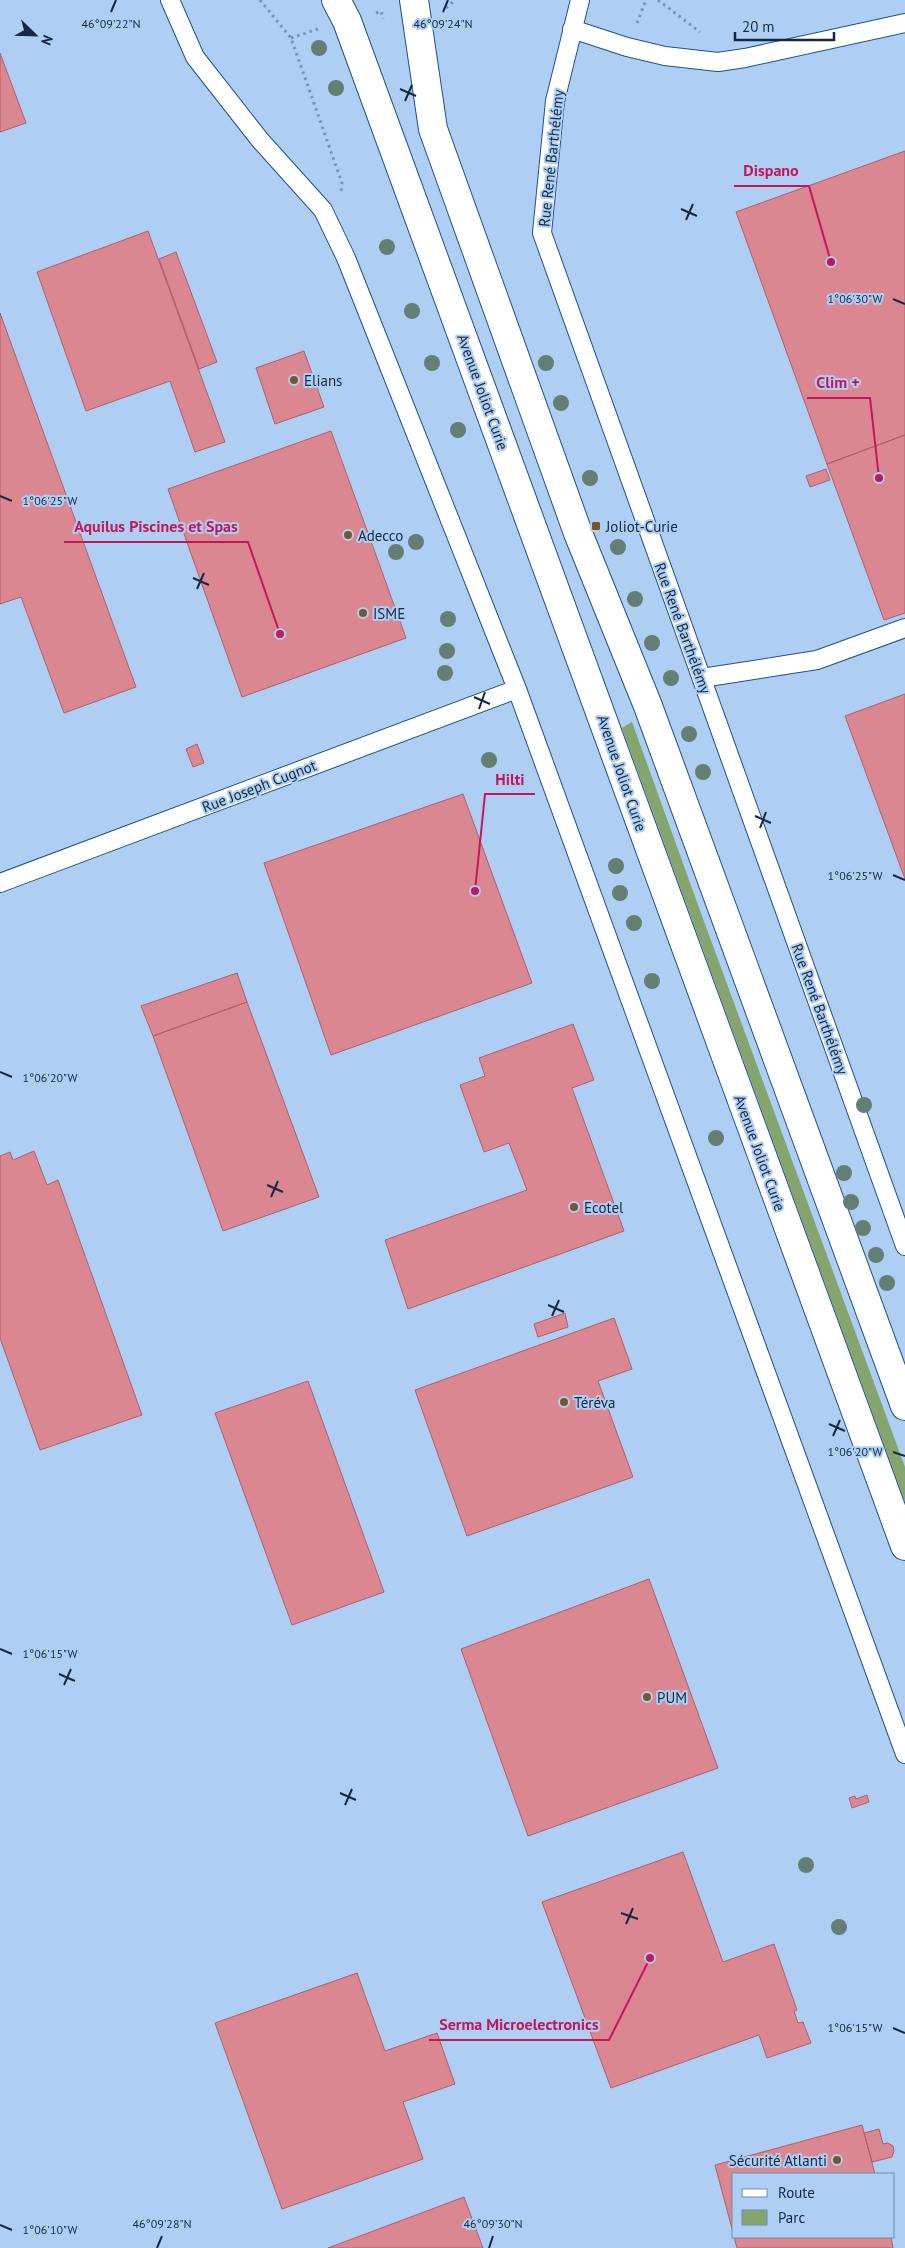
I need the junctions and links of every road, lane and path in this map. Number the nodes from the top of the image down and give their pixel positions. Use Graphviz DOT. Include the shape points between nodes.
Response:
graph roads {
  1 [pos="170,0"];
  2 [pos="260,0"];
  3 [pos="336,0"];
  4 [pos="414,0"];
  5 [pos="580,0"];
  6 [pos="658,0"];
  7 [pos="905,22"];
  8 [pos="326,27"];
  9 [pos="572,29"];
  10 [pos="291,38"];
  11 [pos="718,62"];
  12 [pos="323,210"];
  13 [pos="905,628"];
  14 [pos="702,678"];
  15 [pos="517,689"];
  16 [pos="0,883"];
  17 [pos="905,1246"];
  18 [pos="905,1406"];
  19 [pos="905,1546"];
  20 [pos="905,1754"];
  1 -- 12 [label="lane" via="195,57 260,140"];
  2 -- 10 [label="path"];
  3 -- 19 [label="main road, Avenue Joliot Curie" via="347,21"];
  4 -- 18 [label="main road" via="433,129 578,533 648,706"];
  5 -- 9 [label="lane, Rue René Barthélémy"];
  6 -- 11 [label="path" via="709,39"];
  7 -- 11 [label="lane"];
  8 -- 10 [label="path"];
  9 -- 11 [label="lane" via="665,56"];
  9 -- 14 [label="lane, Rue René Barthélémy" via="555,101 542,233"];
  10 -- 12 [label="path" via="342,183 338,198"];
  12 -- 15 [label="lane" via="346,258"];
  13 -- 14 [label="lane" via="817,660"];
  14 -- 17 [label="lane, Rue René Barthélémy"];
  15 -- 16 [label="lane, Rue Joseph Cugnot"];
  15 -- 20 [label="lane"];
}
